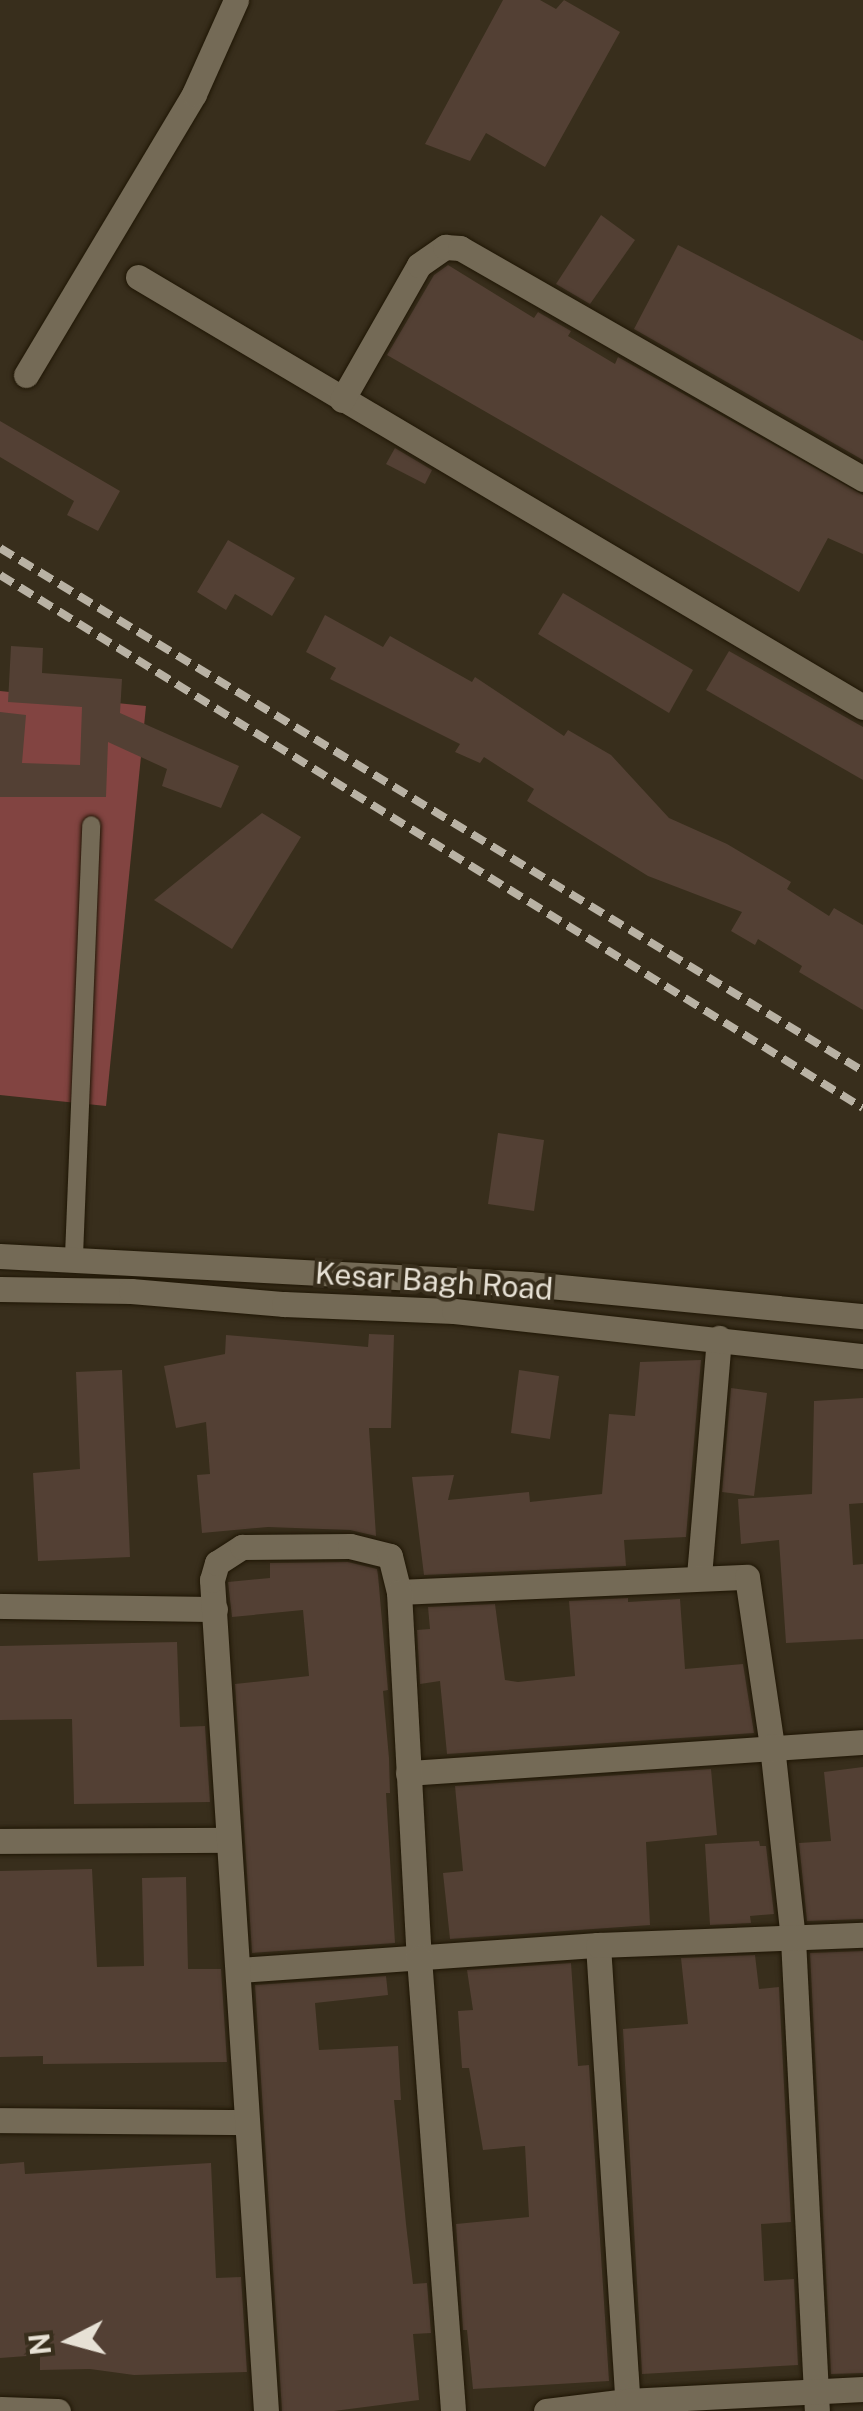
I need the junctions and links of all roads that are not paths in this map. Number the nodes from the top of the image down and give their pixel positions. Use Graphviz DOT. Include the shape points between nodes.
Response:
graph roads {
  1 [pos="236,0"];
  2 [pos="138,277"];
  3 [pos="26,375"];
  4 [pos="342,400"];
  5 [pos="863,479"];
  6 [pos="863,707"];
  7 [pos="90,825"];
  8 [pos="0,1256"];
  9 [pos="74,1256"];
  10 [pos="0,1289"];
  11 [pos="863,1316"];
  12 [pos="719,1338"];
  13 [pos="863,1356"];
  14 [pos="699,1576"];
  15 [pos="399,1592"];
  16 [pos="0,1606"];
  17 [pos="215,1609"];
  18 [pos="863,1742"];
  19 [pos="772,1746"];
  20 [pos="408,1773"];
  21 [pos="228,1840"];
  22 [pos="0,1841"];
  23 [pos="863,1935"];
  24 [pos="793,1939"];
  25 [pos="598,1945"];
  26 [pos="419,1958"];
  27 [pos="239,1970"];
  28 [pos="0,2120"];
  29 [pos="247,2122"];
  30 [pos="863,2388"];
  31 [pos="816,2402"];
  32 [pos="628,2406"];
  33 [pos="0,2408"];
  34 [pos="58,2411"];
  35 [pos="266,2411"];
  36 [pos="452,2411"];
  37 [pos="546,2411"];
  1 -- 3 [label="street" via="194,94"];
  2 -- 4 [label="street"];
  4 -- 5 [label="street" via="418,265 445,248 460,248"];
  4 -- 6 [label="street"];
  7 -- 9 [label="lane"];
  8 -- 9 [label="street"];
  9 -- 11 [label="street" via="530,1284"];
  10 -- 12 [label="street, Kesar Bagh Road" via="454,1310"];
  12 -- 13 [label="street, Kesar Bagh Road"];
  12 -- 14 [label="street"];
  14 -- 15 [label="street"];
  14 -- 19 [label="street" via="747,1577"];
  15 -- 17 [label="street" via="390,1556 379,1550 242,1547 217,1563"];
  15 -- 20 [label="street"];
  16 -- 17 [label="street"];
  17 -- 21 [label="street"];
  18 -- 19 [label="street"];
  19 -- 20 [label="street"];
  19 -- 24 [label="street"];
  20 -- 26 [label="street"];
  21 -- 22 [label="street"];
  21 -- 27 [label="street"];
  23 -- 24 [label="street"];
  24 -- 25 [label="street"];
  24 -- 31 [label="street"];
  25 -- 26 [label="street"];
  25 -- 32 [label="street"];
  26 -- 27 [label="street"];
  26 -- 36 [label="street"];
  27 -- 29 [label="street"];
  28 -- 29 [label="street"];
  29 -- 35 [label="street"];
  30 -- 31 [label="street"];
  31 -- 32 [label="street"];
  32 -- 37 [label="street"];
  33 -- 34 [label="street"];
}
